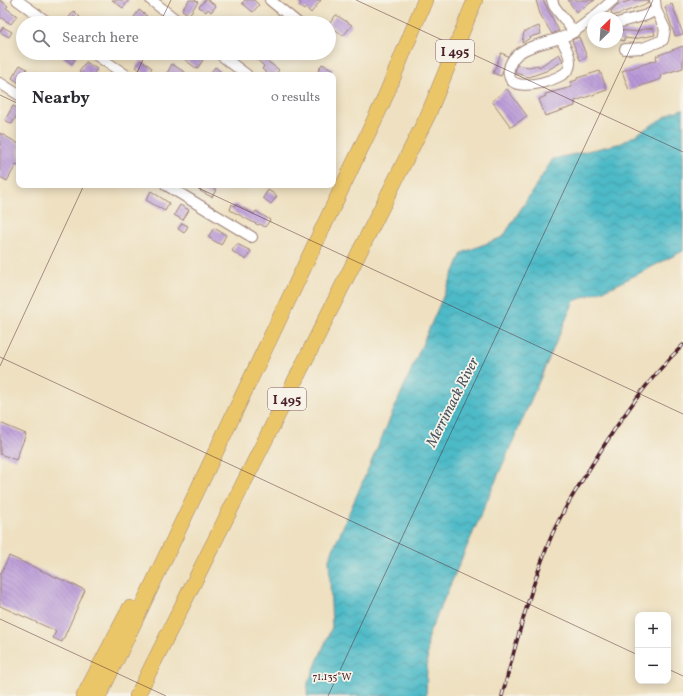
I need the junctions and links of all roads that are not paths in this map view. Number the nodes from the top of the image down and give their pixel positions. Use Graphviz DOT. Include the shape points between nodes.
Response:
graph roads {
  1 [pos="17,0"];
  2 [pos="151,0"];
  3 [pos="270,0"];
  4 [pos="425,0"];
  5 [pos="475,0"];
  6 [pos="552,0"];
  7 [pos="613,0"];
  8 [pos="655,5"];
  9 [pos="602,12"];
  10 [pos="39,16"];
  11 [pos="171,16"];
  12 [pos="289,16"];
  13 [pos="623,22"];
  14 [pos="587,24"];
  15 [pos="574,32"];
  16 [pos="556,40"];
  17 [pos="625,49"];
  18 [pos="104,60"];
  19 [pos="227,60"];
  20 [pos="122,72"];
  21 [pos="243,72"];
  22 [pos="0,83"];
  23 [pos="16,93"];
  24 [pos="171,188"];
  25 [pos="252,237"];
  26 [pos="189,507"];
  27 [pos="84,696"];
  28 [pos="100,696"];
  29 [pos="137,696"];
  1 -- 10 [label="street"];
  2 -- 11 [label="street"];
  3 -- 12 [label="street"];
  4 -- 26 [label="highway, I 495" via="380,109"];
  5 -- 29 [label="highway, I 495" via="425,122"];
  6 -- 15 [label="street"];
  7 -- 9 [label="street"];
  8 -- 13 [label="street" via="647,16"];
  8 -- 17 [label="street" via="665,30 663,40 643,48"];
  14 -- 15 [label="street"];
  15 -- 16 [label="street"];
  16 -- 16 [label="street" via="528,48 514,58 508,73 511,80 517,84 537,84 569,69 570,62"];
  18 -- 20 [label="street"];
  19 -- 21 [label="street"];
  22 -- 23 [label="street"];
  24 -- 25 [label="street"];
  26 -- 27 [label="highway" via="142,587"];
  26 -- 28 [label="highway, I 495"];
}
